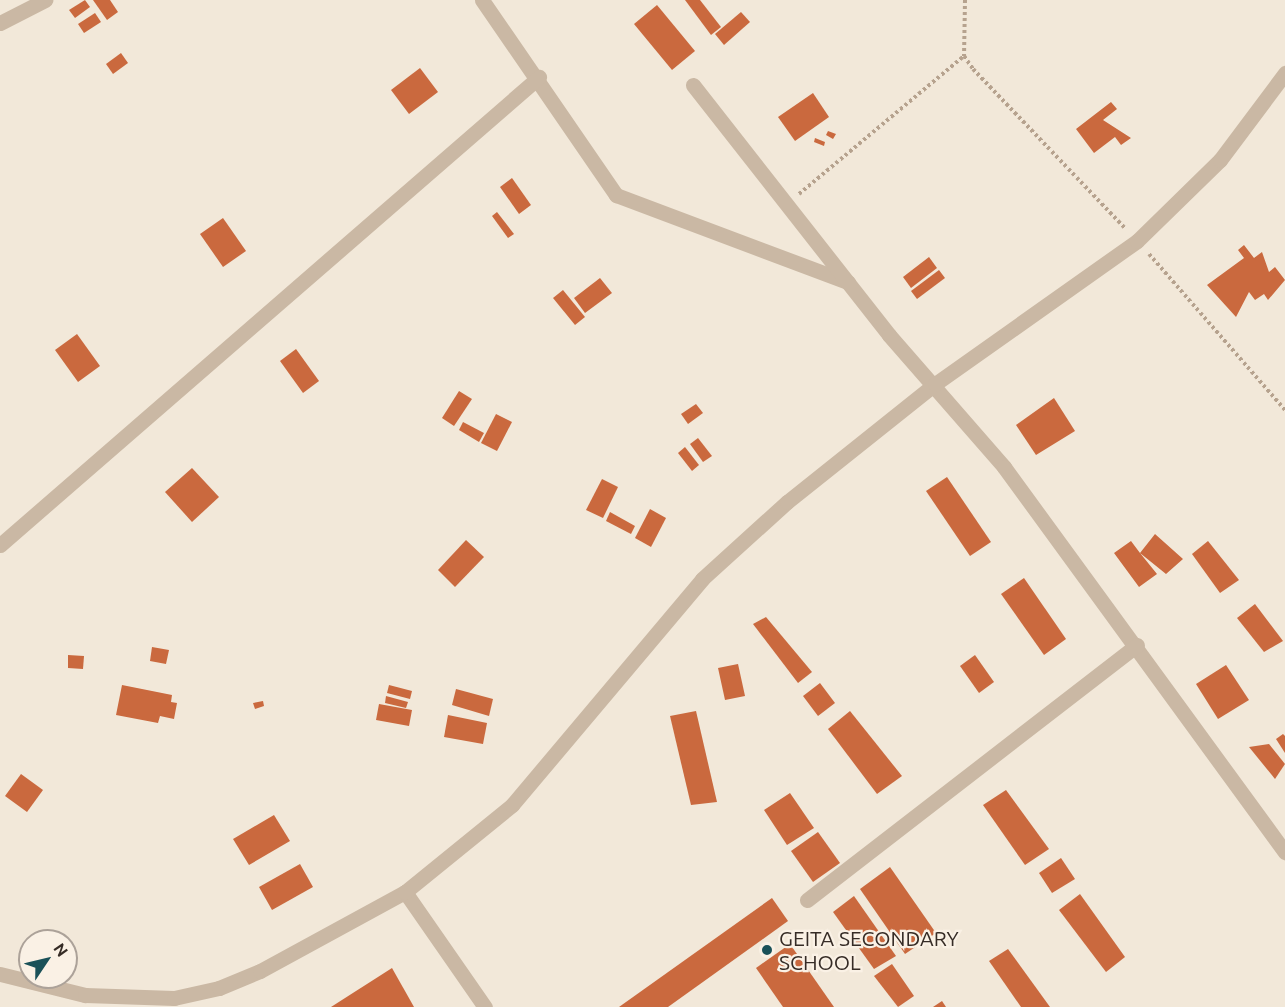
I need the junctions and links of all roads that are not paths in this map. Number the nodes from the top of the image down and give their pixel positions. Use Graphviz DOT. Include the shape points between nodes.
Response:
graph roads {
  1 [pos="45,0"];
  2 [pos="482,0"];
  3 [pos="0,23"];
  4 [pos="1285,74"];
  5 [pos="539,77"];
  6 [pos="693,85"];
  7 [pos="848,282"];
  8 [pos="935,384"];
  9 [pos="0,545"];
  10 [pos="1137,645"];
  11 [pos="1285,852"];
  12 [pos="405,892"];
  13 [pos="807,900"];
  14 [pos="0,974"];
  15 [pos="485,1007"];
  1 -- 3 [label="street"];
  2 -- 5 [label="street"];
  4 -- 8 [label="street" via="1221,160 1137,241"];
  5 -- 7 [label="street" via="616,195"];
  5 -- 9 [label="street" via="287,301"];
  6 -- 7 [label="street"];
  7 -- 8 [label="street"];
  8 -- 10 [label="street"];
  8 -- 12 [label="street" via="787,502 702,579 512,805"];
  10 -- 11 [label="street"];
  10 -- 13 [label="street"];
  12 -- 14 [label="street" via="260,971 185,995 133,1000 85,995"];
  12 -- 15 [label="street"];
}
